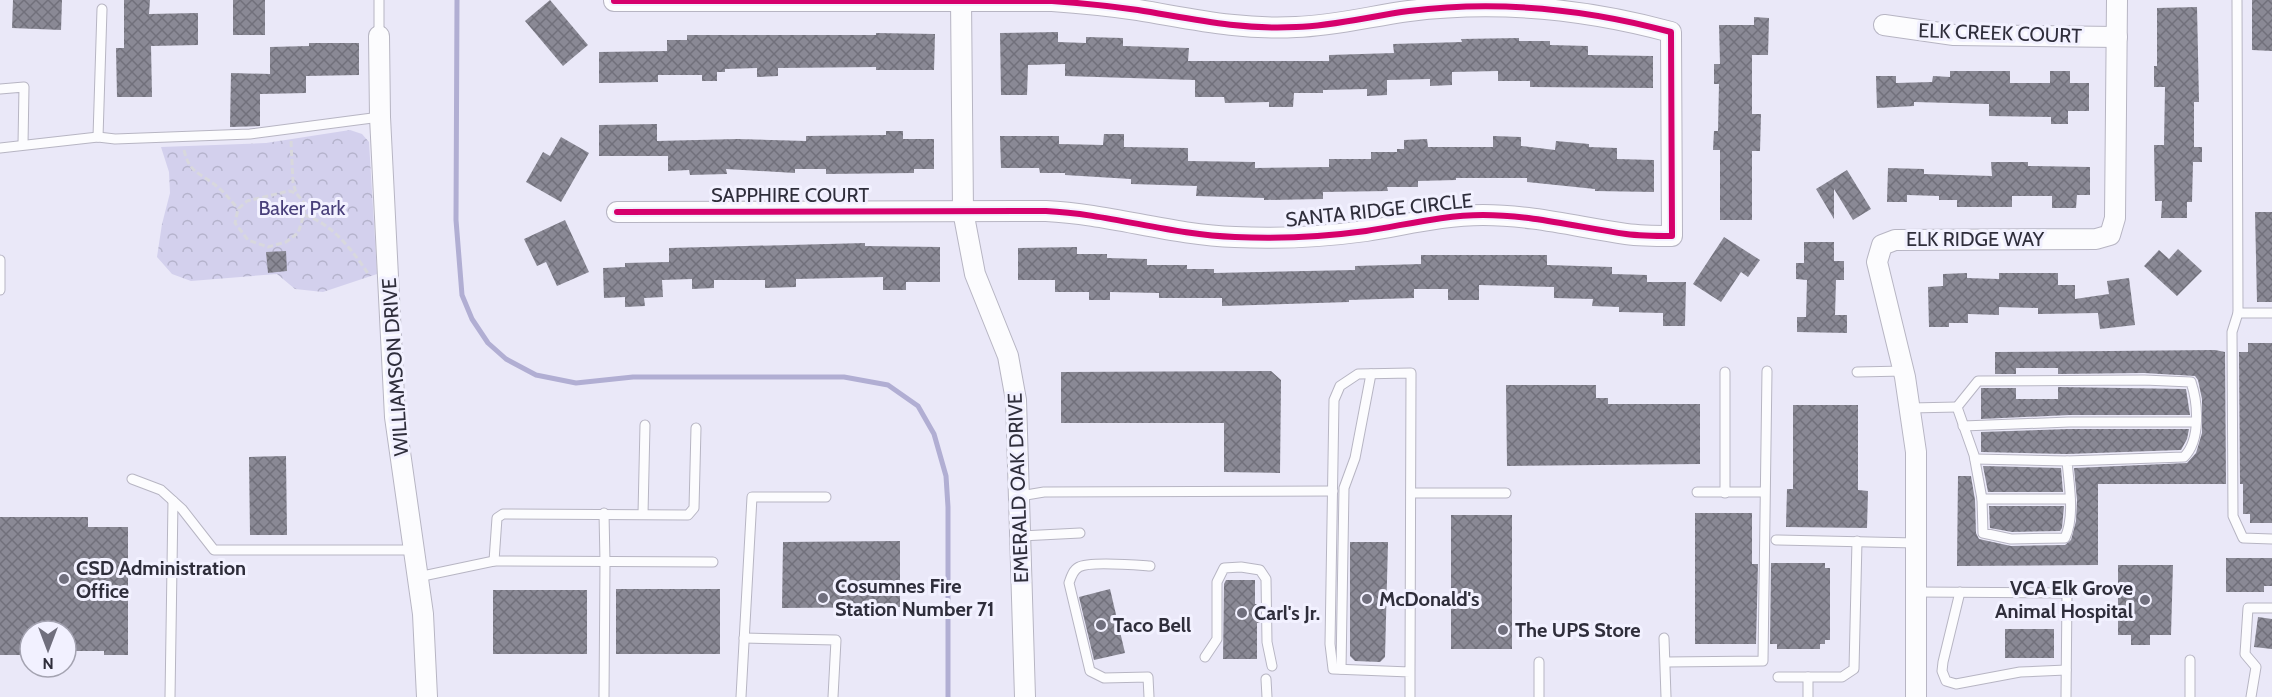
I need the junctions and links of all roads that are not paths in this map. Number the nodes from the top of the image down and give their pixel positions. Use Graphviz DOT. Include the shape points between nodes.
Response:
graph roads {
  1 [pos="379,0"];
  2 [pos="961,0"];
  3 [pos="2117,0"];
  4 [pos="2237,0"];
  5 [pos="614,1"];
  6 [pos="102,9"];
  7 [pos="1884,25"];
  8 [pos="379,36"];
  9 [pos="2117,37"];
  10 [pos="0,88"];
  11 [pos="380,117"];
  12 [pos="98,137"];
  13 [pos="23,144"];
  14 [pos="0,148"];
  15 [pos="963,211"];
  16 [pos="617,213"];
  17 [pos="0,260"];
  18 [pos="0,290"];
  19 [pos="2238,313"];
  20 [pos="2272,313"];
  21 [pos="1767,371"];
  22 [pos="1904,371"];
  23 [pos="1725,372"];
  24 [pos="1857,372"];
  25 [pos="1371,374"];
  26 [pos="1957,407"];
  27 [pos="1911,408"];
  28 [pos="2195,422"];
  29 [pos="645,425"];
  30 [pos="1963,426"];
  31 [pos="696,428"];
  32 [pos="1975,459"];
  33 [pos="2067,461"];
  34 [pos="132,479"];
  35 [pos="1333,491"];
  36 [pos="1697,492"];
  37 [pos="1764,492"];
  38 [pos="1411,493"];
  39 [pos="1506,493"];
  40 [pos="1725,493"];
  41 [pos="1020,496"];
  42 [pos="826,497"];
  43 [pos="1982,499"];
  44 [pos="2070,499"];
  45 [pos="173,501"];
  46 [pos="604,513"];
  47 [pos="643,514"];
  48 [pos="1080,533"];
  49 [pos="1020,536"];
  50 [pos="2272,539"];
  51 [pos="1776,540"];
  52 [pos="1857,541"];
  53 [pos="1916,543"];
  54 [pos="414,550"];
  55 [pos="494,561"];
  56 [pos="605,562"];
  57 [pos="713,562"];
  58 [pos="1150,566"];
  59 [pos="418,577"];
  60 [pos="1916,592"];
  61 [pos="1960,592"];
  62 [pos="2272,608"];
  63 [pos="744,638"];
  64 [pos="1664,638"];
  65 [pos="1205,657"];
  66 [pos="2190,660"];
  67 [pos="1539,662"];
  68 [pos="1666,662"];
  69 [pos="1272,666"];
  70 [pos="1341,669"];
  71 [pos="2066,670"];
  72 [pos="1410,672"];
  73 [pos="1778,677"];
  74 [pos="1808,677"];
  75 [pos="1266,679"];
  76 [pos="170,697"];
  77 [pos="427,697"];
  78 [pos="604,697"];
  79 [pos="741,697"];
  80 [pos="833,697"];
  81 [pos="1024,697"];
  82 [pos="1149,697"];
  83 [pos="1267,697"];
  84 [pos="1410,697"];
  85 [pos="1539,697"];
  86 [pos="1666,697"];
  87 [pos="1808,697"];
  88 [pos="1916,697"];
  89 [pos="2066,697"];
  90 [pos="2190,697"];
  91 [pos="2251,697"];
  1 -- 8 [label="lane"];
  2 -- 5 [label="street"];
  2 -- 15 [label="street, EMERALD OAK DRIVE"];
  2 -- 15 [label="street, SANTA RIDGE CIRCLE" via="1096,4 1250,27 1297,27 1452,7 1541,8 1607,17 1671,32 1671,236 1481,215 1321,236 1232,237 1065,212"];
  3 -- 9 [label="street, ELK RIDGE WAY"];
  4 -- 19 [label="lane"];
  6 -- 12 [label="lane"];
  7 -- 9 [label="street, ELK CREEK COURT" via="1954,35"];
  8 -- 11 [label="street, WILLIAMSON DRIVE"];
  9 -- 22 [label="street, ELK RIDGE WAY" via="2115,218 2110,235 2096,239 1895,240 1882,245 1877,262"];
  10 -- 13 [label="lane" via="24,87"];
  11 -- 12 [label="lane" via="250,134"];
  11 -- 54 [label="street, WILLIAMSON DRIVE" via="395,417"];
  12 -- 13 [label="lane"];
  13 -- 14 [label="lane"];
  15 -- 16 [label="street, SAPPHIRE COURT"];
  15 -- 41 [label="street, EMERALD OAK DRIVE" via="975,274 1001,335 1013,378"];
  17 -- 18 [label="lane"];
  19 -- 20 [label="lane"];
  19 -- 50 [label="lane" via="2232,332 2233,516 2242,538"];
  21 -- 37 [label="lane"];
  22 -- 24 [label="lane"];
  22 -- 27 [label="street, ELK RIDGE WAY"];
  23 -- 40 [label="lane"];
  25 -- 35 [label="lane" via="1358,374 1340,386 1334,400"];
  25 -- 38 [label="lane" via="1411,373"];
  25 -- 70 [label="lane" via="1355,458 1344,488"];
  26 -- 27 [label="lane"];
  26 -- 28 [label="lane" via="1978,381 2179,380 2191,382"];
  26 -- 30 [label="lane"];
  27 -- 53 [label="street, ELK RIDGE WAY" via="1916,452"];
  28 -- 30 [label="lane"];
  28 -- 33 [label="lane" via="2190,452 2184,457"];
  29 -- 47 [label="lane"];
  30 -- 32 [label="lane"];
  31 -- 47 [label="lane" via="694,508 688,515"];
  32 -- 33 [label="lane"];
  32 -- 43 [label="lane"];
  33 -- 44 [label="lane"];
  34 -- 45 [label="lane" via="161,490"];
  35 -- 41 [label="lane" via="1044,492"];
  35 -- 70 [label="lane" via="1330,644 1334,669"];
  36 -- 40 [label="lane"];
  37 -- 40 [label="lane"];
  37 -- 68 [label="lane" via="1763,661"];
  38 -- 39 [label="lane"];
  38 -- 72 [label="lane"];
  41 -- 49 [label="street, EMERALD OAK DRIVE"];
  42 -- 63 [label="lane" via="752,497"];
  43 -- 44 [label="lane"];
  43 -- 44 [label="lane" via="1983,533 2011,539 2065,538"];
  45 -- 54 [label="lane" via="214,550"];
  45 -- 76 [label="lane"];
  46 -- 47 [label="lane"];
  46 -- 55 [label="lane" via="503,514 497,518"];
  46 -- 56 [label="lane"];
  48 -- 49 [label="lane"];
  49 -- 81 [label="street, EMERALD OAK DRIVE"];
  51 -- 52 [label="lane"];
  52 -- 53 [label="lane"];
  52 -- 74 [label="lane" via="1854,669 1842,677"];
  53 -- 60 [label="street, ELK RIDGE WAY"];
  54 -- 59 [label="street, WILLIAMSON DRIVE"];
  55 -- 56 [label="lane"];
  55 -- 59 [label="lane"];
  56 -- 57 [label="lane"];
  56 -- 78 [label="lane"];
  58 -- 82 [label="lane" via="1079,566 1069,583 1090,671 1104,678 1149,677"];
  59 -- 77 [label="street, WILLIAMSON DRIVE"];
  60 -- 61 [label="lane"];
  60 -- 88 [label="street, ELK RIDGE WAY"];
  61 -- 71 [label="lane" via="2067,593"];
  61 -- 71 [label="lane" via="1942,662 1947,681 1956,684 2020,672"];
  62 -- 91 [label="lane" via="2248,608 2245,654 2256,667"];
  63 -- 79 [label="lane"];
  63 -- 80 [label="lane" via="836,640"];
  64 -- 68 [label="lane"];
  65 -- 69 [label="lane" via="1217,639 1217,582 1224,568 1241,567 1260,570 1266,579 1267,642"];
  66 -- 90 [label="lane"];
  67 -- 85 [label="lane"];
  68 -- 86 [label="lane"];
  70 -- 72 [label="lane"];
  71 -- 89 [label="lane"];
  72 -- 84 [label="lane"];
  73 -- 74 [label="lane"];
  74 -- 87 [label="lane"];
  75 -- 83 [label="lane"];
}
